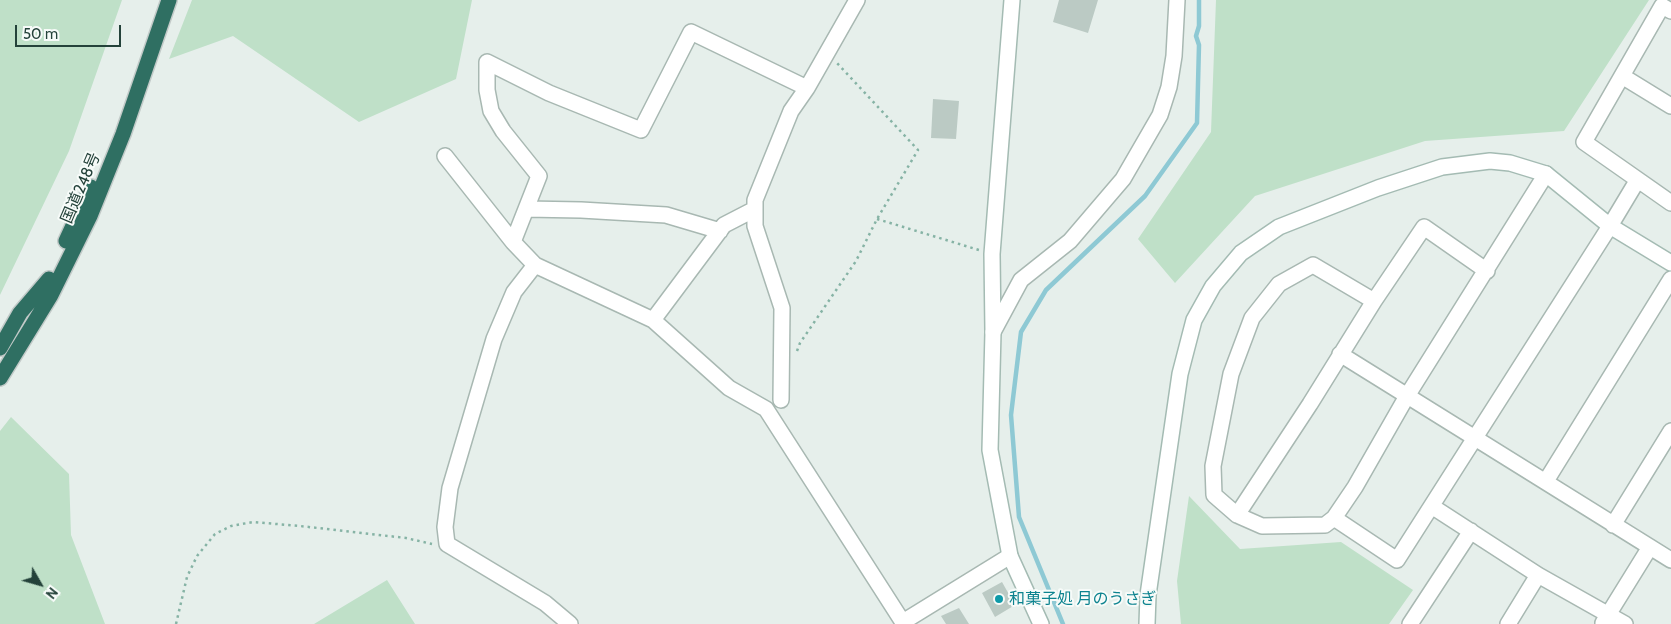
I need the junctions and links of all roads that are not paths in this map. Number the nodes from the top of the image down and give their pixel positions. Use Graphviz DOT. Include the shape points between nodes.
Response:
graph roads {
  1 [pos="159,0"];
  2 [pos="168,0"];
  3 [pos="857,0"];
  4 [pos="1012,0"];
  5 [pos="1177,0"];
  6 [pos="1671,12"];
  7 [pos="1622,76"];
  8 [pos="807,88"];
  9 [pos="1671,106"];
  10 [pos="445,156"];
  11 [pos="1546,174"];
  12 [pos="1637,180"];
  13 [pos="1671,203"];
  14 [pos="526,209"];
  15 [pos="755,210"];
  16 [pos="1610,226"];
  17 [pos="720,231"];
  18 [pos="514,242"];
  19 [pos="1671,263"];
  20 [pos="534,265"];
  21 [pos="1487,271"];
  22 [pos="1671,278"];
  23 [pos="49,279"];
  24 [pos="1374,301"];
  25 [pos="653,320"];
  26 [pos="993,332"];
  27 [pos="0,348"];
  28 [pos="1340,354"];
  29 [pos="0,361"];
  30 [pos="0,378"];
  31 [pos="1407,396"];
  32 [pos="781,400"];
  33 [pos="1671,431"];
  34 [pos="1476,438"];
  35 [pos="1546,481"];
  36 [pos="1433,506"];
  37 [pos="1237,515"];
  38 [pos="1334,518"];
  39 [pos="1613,525"];
  40 [pos="1472,531"];
  41 [pos="1650,547"];
  42 [pos="1010,556"];
  43 [pos="1671,560"];
  44 [pos="1538,575"];
  45 [pos="1604,620"];
  46 [pos="904,623"];
  47 [pos="570,624"];
  48 [pos="1041,624"];
  49 [pos="1147,624"];
  50 [pos="1410,624"];
  51 [pos="1508,624"];
  52 [pos="1625,624"];
  1 -- 23 [label="highway, 国道248号" via="128,96"];
  2 -- 30 [label="highway, 国道248号" via="123,134 90,216 51,295"];
  3 -- 8 [label="street"];
  4 -- 26 [label="street" via="992,254"];
  5 -- 26 [label="street" via="1174,56 1160,115 1123,179 1070,241 1021,280"];
  6 -- 7 [label="street" via="1662,6"];
  7 -- 9 [label="street"];
  7 -- 12 [label="street" via="1584,142"];
  8 -- 14 [label="street" via="691,32 641,130 549,93 487,62 491,111 539,176"];
  8 -- 15 [label="street" via="791,111 755,200"];
  10 -- 18 [label="street"];
  11 -- 16 [label="street"];
  11 -- 21 [label="street"];
  11 -- 49 [label="street" via="1510,163 1490,161 1442,167 1378,188 1279,228 1241,253 1213,286 1194,320 1180,374 1147,602"];
  12 -- 13 [label="street"];
  12 -- 16 [label="street"];
  14 -- 17 [label="street" via="666,215"];
  14 -- 18 [label="street"];
  15 -- 17 [label="street" via="724,225"];
  15 -- 32 [label="street" via="755,226 782,308"];
  16 -- 19 [label="street"];
  16 -- 34 [label="street"];
  17 -- 25 [label="street"];
  18 -- 20 [label="street"];
  20 -- 25 [label="street"];
  20 -- 47 [label="street" via="514,292 494,339 450,488 445,527 447,544 545,603"];
  21 -- 24 [label="street" via="1424,227"];
  21 -- 31 [label="street"];
  22 -- 35 [label="street"];
  23 -- 27 [label="highway" via="20,313"];
  23 -- 29 [label="highway, 国道248号"];
  24 -- 28 [label="street"];
  24 -- 37 [label="street" via="1313,265 1279,284 1252,318 1231,374 1213,466 1214,496"];
  25 -- 46 [label="street" via="730,388 766,409"];
  26 -- 42 [label="street" via="990,450"];
  28 -- 31 [label="street"];
  28 -- 37 [label="street"];
  31 -- 34 [label="street"];
  31 -- 38 [label="street" via="1355,488"];
  33 -- 39 [label="street"];
  34 -- 35 [label="street"];
  34 -- 36 [label="street"];
  35 -- 39 [label="street"];
  36 -- 38 [label="street" via="1397,560"];
  36 -- 40 [label="street"];
  37 -- 38 [label="street" via="1262,526 1326,525"];
  39 -- 41 [label="street"];
  40 -- 44 [label="street"];
  40 -- 50 [label="street"];
  41 -- 43 [label="street"];
  41 -- 45 [label="street"];
  42 -- 46 [label="street"];
  42 -- 48 [label="street"];
  44 -- 45 [label="street"];
  44 -- 51 [label="street"];
  45 -- 52 [label="street"];
}
